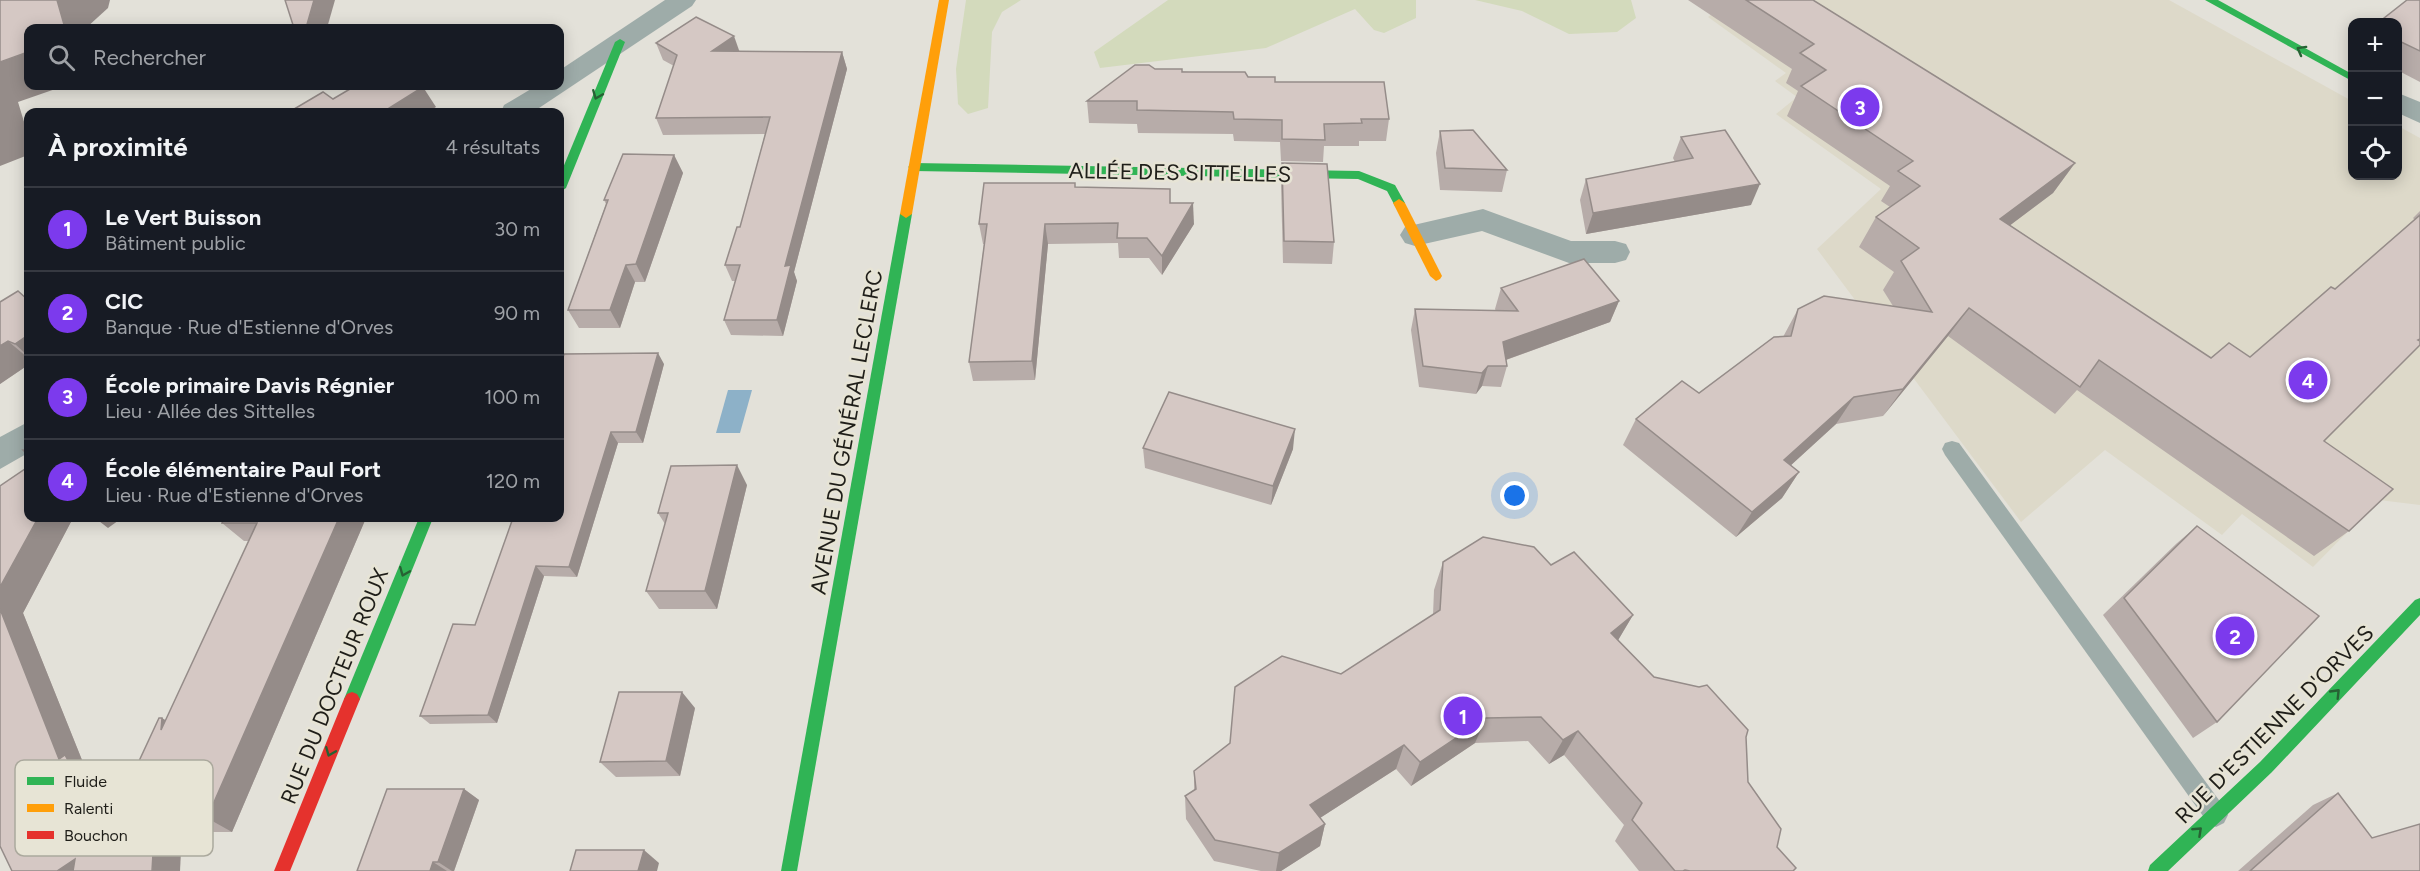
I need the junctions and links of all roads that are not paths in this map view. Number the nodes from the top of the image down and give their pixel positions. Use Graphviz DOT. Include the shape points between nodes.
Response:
graph roads {
  1 [pos="683,0"];
  2 [pos="944,0"];
  3 [pos="2210,0"];
  4 [pos="620,42"];
  5 [pos="2348,76"];
  6 [pos="564,79"];
  7 [pos="549,90"];
  8 [pos="2402,105"];
  9 [pos="520,108"];
  10 [pos="2420,114"];
  11 [pos="914,167"];
  12 [pos="564,178"];
  13 [pos="1415,235"];
  14 [pos="1615,252"];
  15 [pos="1436,276"];
  16 [pos="24,439"];
  17 [pos="1952,449"];
  18 [pos="0,455"];
  19 [pos="424,522"];
  20 [pos="2420,606"];
  21 [pos="2216,815"];
  22 [pos="282,871"];
  23 [pos="789,871"];
  24 [pos="2156,871"];
  1 -- 4 [label="street"];
  2 -- 11 [label="street, AVENUE DU GÉNÉRAL LECLERC"];
  5 -- 3 [label="street, one-way"];
  4 -- 6 [label="street"];
  4 -- 12 [label="street, one-way"];
  7 -- 9 [label="street"];
  8 -- 10 [label="street"];
  11 -- 13 [label="street, ALLÉE DES SITTELLES" via="1359,175 1391,188"];
  11 -- 23 [label="street, AVENUE DU GÉNÉRAL LECLERC"];
  13 -- 14 [label="street" via="1483,220 1569,252"];
  13 -- 15 [label="street, ALLÉE DES SITTELLES"];
  16 -- 18 [label="street"];
  17 -- 21 [label="lane"];
  19 -- 22 [label="street, RUE DU DOCTEUR ROUX, one-way"];
  21 -- 20 [label="street, RUE D'ESTIENNE D'ORVES, one-way"];
  24 -- 21 [label="street, RUE D'ESTIENNE D'ORVES, one-way"];
}
